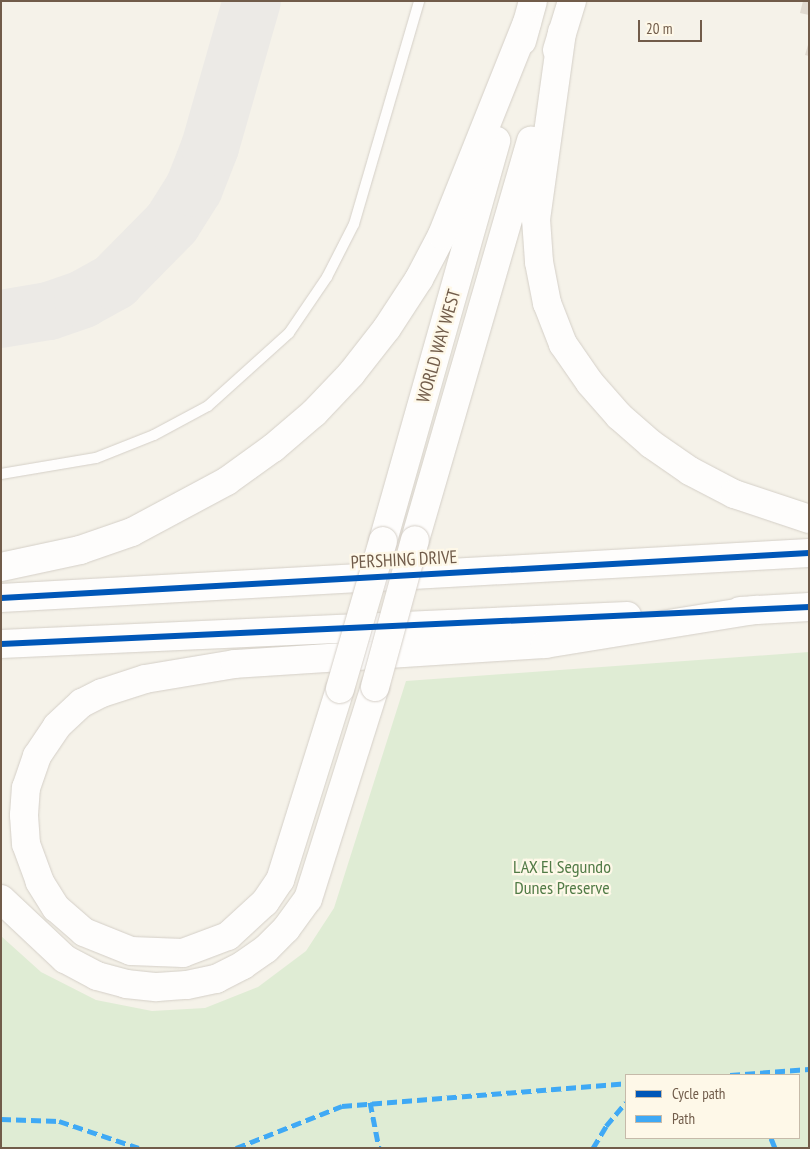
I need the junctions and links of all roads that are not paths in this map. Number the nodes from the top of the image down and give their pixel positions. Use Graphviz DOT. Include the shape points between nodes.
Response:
graph roads {
  1 [pos="420,1"];
  2 [pos="572,1"];
  3 [pos="530,12"];
  4 [pos="562,32"];
  5 [pos="1,474"];
  6 [pos="809,519"];
  7 [pos="809,553"];
  8 [pos="1,567"];
  9 [pos="1,598"];
  10 [pos="809,607"];
  11 [pos="756,610"];
  12 [pos="1,644"];
  13 [pos="1,899"];
  1 -- 5 [label="lane" via="354,224 327,277 289,332 208,406 154,435 96,458"];
  2 -- 4 [label="main road, WORLD WAY WEST"];
  3 -- 8 [label="main road" via="442,235 419,279 351,374 314,413 227,481 148,525 80,550"];
  3 -- 11 [label="main road, WORLD WAY WEST, bridge" via="383,541 340,689 280,880 259,909 228,936 183,953 131,951 84,932 56,908 40,882 26,844 26,788 37,756 57,726 82,703 102,693 145,678 235,664 545,644"];
  4 -- 6 [label="main road" via="536,219 539,262 547,303 563,344 590,383 619,416 651,444 690,471 734,494"];
  4 -- 13 [label="main road, WORLD WAY WEST, bridge" via="375,687 308,900 286,930 243,965 216,979 157,987 126,984 97,976 65,958"];
  7 -- 9 [label="main road, PERSHING DRIVE"];
  10 -- 11 [label="main road"];
  11 -- 12 [label="main road"];
}
